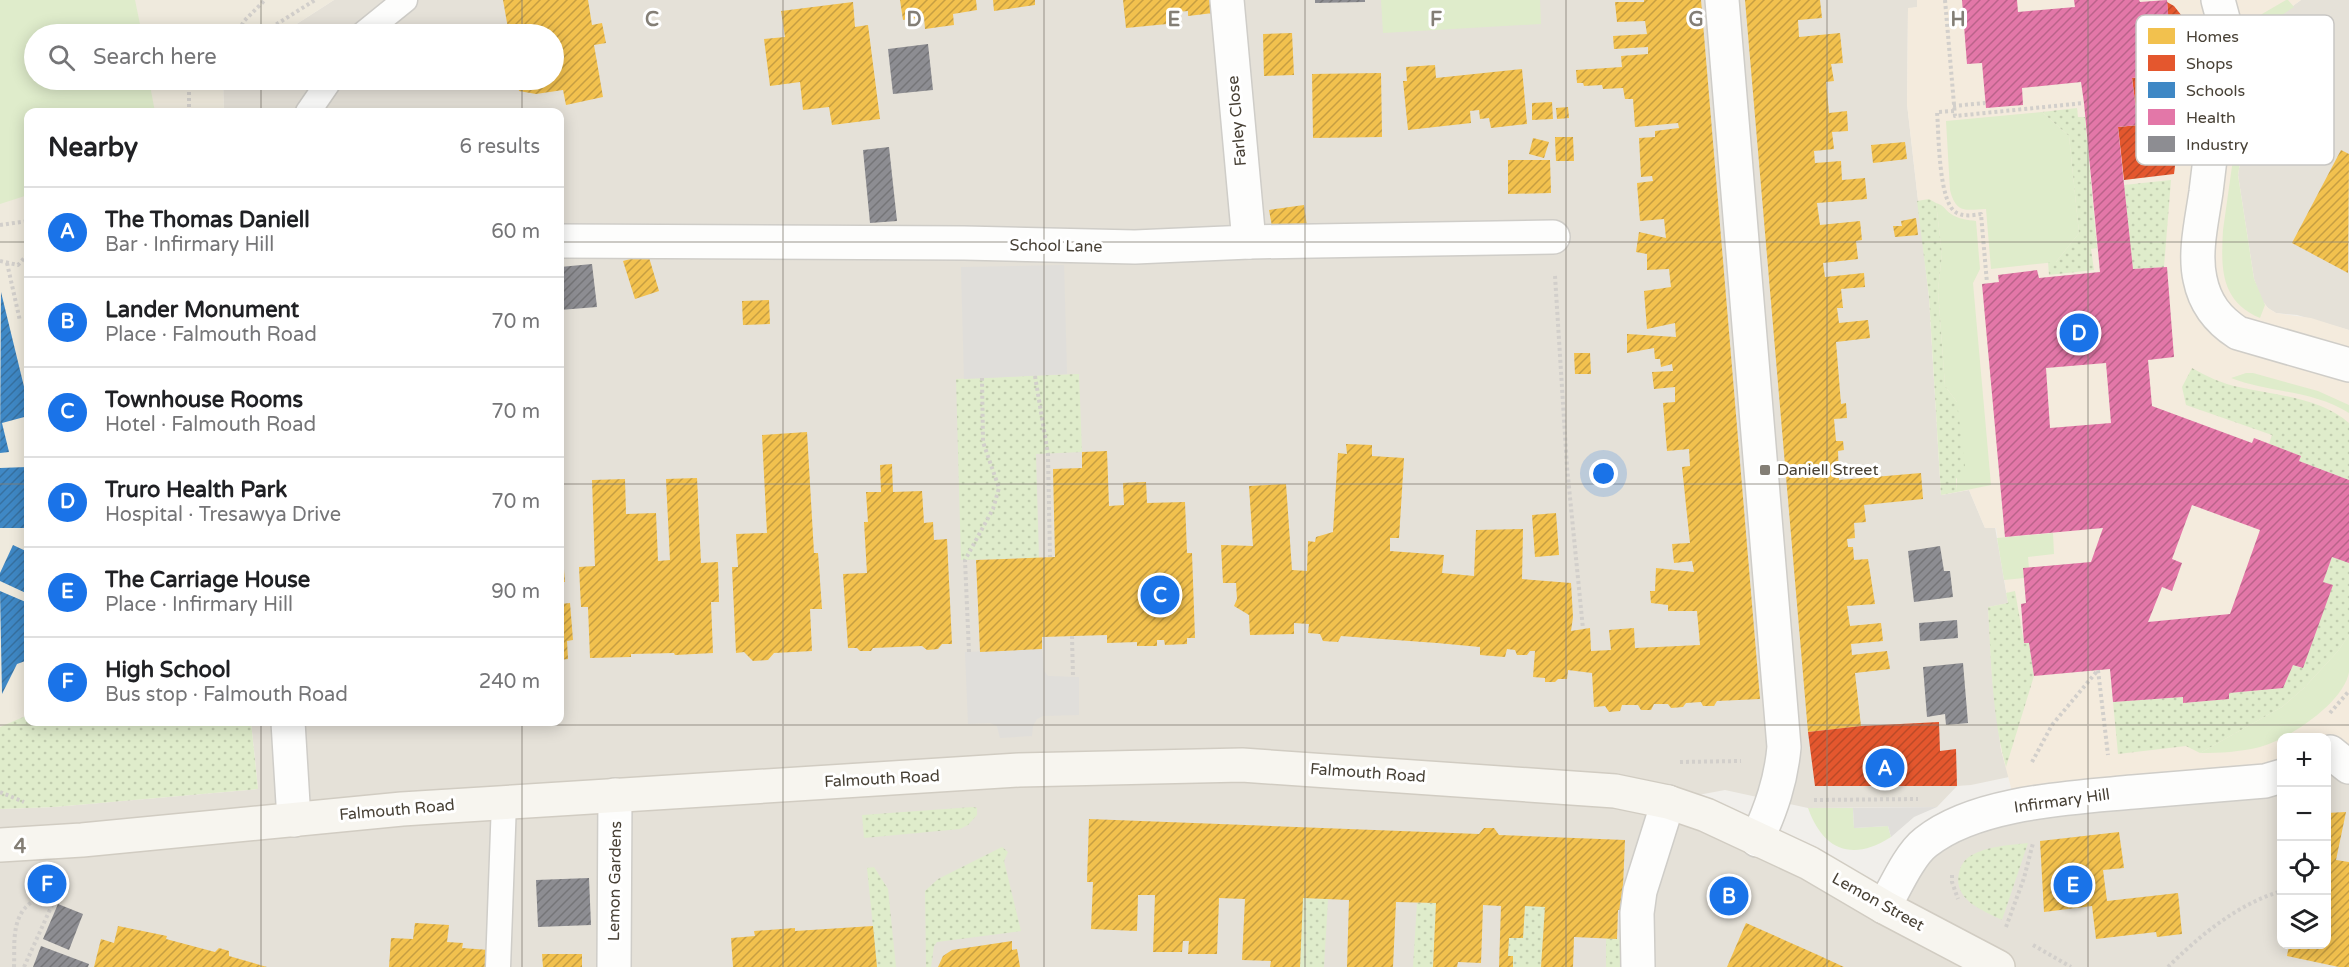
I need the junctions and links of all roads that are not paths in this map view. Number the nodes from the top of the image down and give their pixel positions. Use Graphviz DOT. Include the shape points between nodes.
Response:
graph roads {
  1 [pos="405,0"];
  2 [pos="1227,0"];
  3 [pos="1722,0"];
  4 [pos="375,24"];
  5 [pos="323,90"];
  6 [pos="311,108"];
  7 [pos="2209,165"];
  8 [pos="1553,237"];
  9 [pos="564,241"];
  10 [pos="1249,242"];
  11 [pos="2349,365"];
  12 [pos="288,726"];
  13 [pos="2277,778"];
  14 [pos="615,795"];
  15 [pos="504,802"];
  16 [pos="1668,802"];
  17 [pos="294,820"];
  18 [pos="1757,840"];
  19 [pos="0,845"];
  20 [pos="1884,907"];
  21 [pos="498,967"];
  22 [pos="614,967"];
  23 [pos="1638,967"];
  24 [pos="1998,967"];
  1 -- 4 [label="lane"];
  2 -- 10 [label="street, Farley Close"];
  3 -- 18 [label="street" via="1784,747 1775,800"];
  5 -- 6 [label="lane"];
  7 -- 11 [label="street" via="2199,242 2199,279 2214,313 2238,333"];
  8 -- 10 [label="street, School Lane"];
  9 -- 10 [label="street, School Lane" via="1135,247"];
  12 -- 17 [label="street"];
  13 -- 20 [label="street, Infirmary Hill" via="2064,799 1974,816 1924,843"];
  14 -- 15 [label="street, Falmouth Road"];
  14 -- 16 [label="street, Falmouth Road" via="1019,770 1242,765 1616,791"];
  14 -- 22 [label="street, Lemon Gardens"];
  15 -- 17 [label="street, Falmouth Road"];
  15 -- 21 [label="lane"];
  16 -- 18 [label="street, Falmouth Road"];
  16 -- 23 [label="street" via="1640,891"];
  17 -- 19 [label="street, Falmouth Road"];
  18 -- 20 [label="street, Lemon Street" via="1809,863"];
  20 -- 24 [label="street, Lemon Street"];
}
